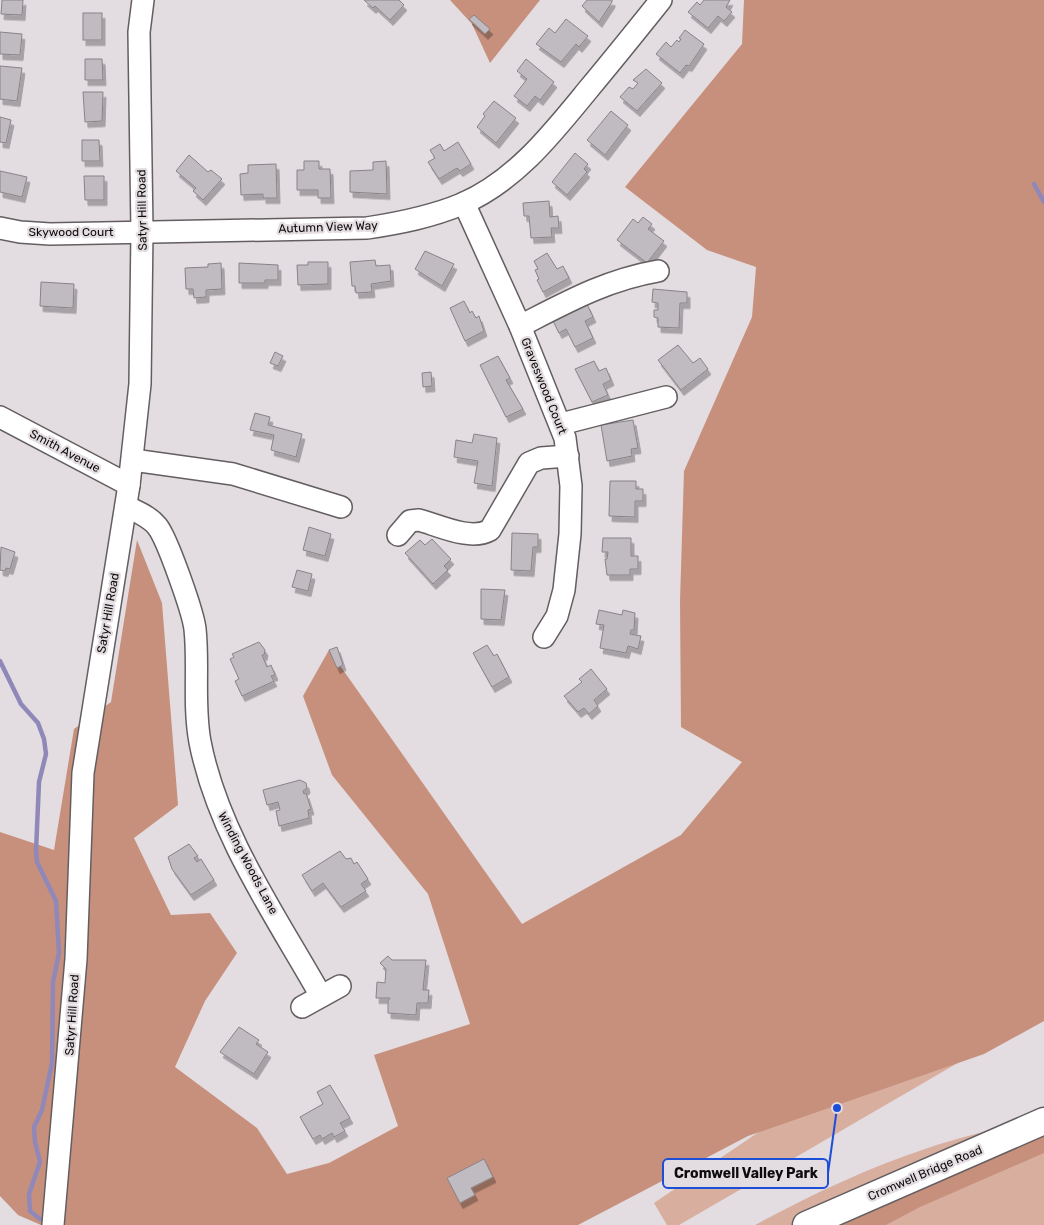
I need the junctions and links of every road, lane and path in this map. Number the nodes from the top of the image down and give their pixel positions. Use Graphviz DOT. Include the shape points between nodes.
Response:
graph roads {
  1 [pos="143,0"];
  2 [pos="661,0"];
  3 [pos="464,203"];
  4 [pos="0,228"];
  5 [pos="142,231"];
  6 [pos="658,270"];
  7 [pos="520,326"];
  8 [pos="666,397"];
  9 [pos="0,417"];
  10 [pos="561,424"];
  11 [pos="568,456"];
  12 [pos="133,460"];
  13 [pos="129,485"];
  14 [pos="126,506"];
  15 [pos="341,507"];
  16 [pos="398,535"];
  17 [pos="544,637"];
  18 [pos="340,986"];
  19 [pos="321,996"];
  20 [pos="302,1007"];
  21 [pos="1044,1121"];
  22 [pos="53,1223"];
  23 [pos="806,1225"];
  1 -- 5 [label="street, Satyr Hill Road" via="138,32"];
  2 -- 3 [label="street, Autumn View Way" via="540,147 506,178"];
  3 -- 5 [label="street, Autumn View Way" via="415,221 367,228"];
  3 -- 7 [label="street, Graveswood Court"];
  4 -- 5 [label="street, Skywood Court" via="50,234"];
  5 -- 12 [label="street, Satyr Hill Road" via="140,384"];
  6 -- 7 [label="street" via="627,276"];
  7 -- 10 [label="street, Graveswood Court"];
  8 -- 10 [label="street"];
  9 -- 13 [label="street, Smith Avenue"];
  10 -- 11 [label="street, Graveswood Court"];
  11 -- 16 [label="street" via="541,458 530,463 490,530 482,534 419,520 410,522"];
  11 -- 17 [label="street, Graveswood Court" via="570,534 564,590 557,616"];
  12 -- 13 [label="street, Satyr Hill Road"];
  12 -- 15 [label="street" via="233,474"];
  13 -- 14 [label="street, Satyr Hill Road"];
  14 -- 19 [label="street, Winding Woods Lane" via="150,519 164,537 195,627 196,712 208,775 219,808 232,838"];
  14 -- 22 [label="street, Satyr Hill Road" via="83,772 76,959"];
  18 -- 19 [label="street"];
  19 -- 20 [label="street"];
  21 -- 23 [label="main road, Cromwell Bridge Road"];
}
